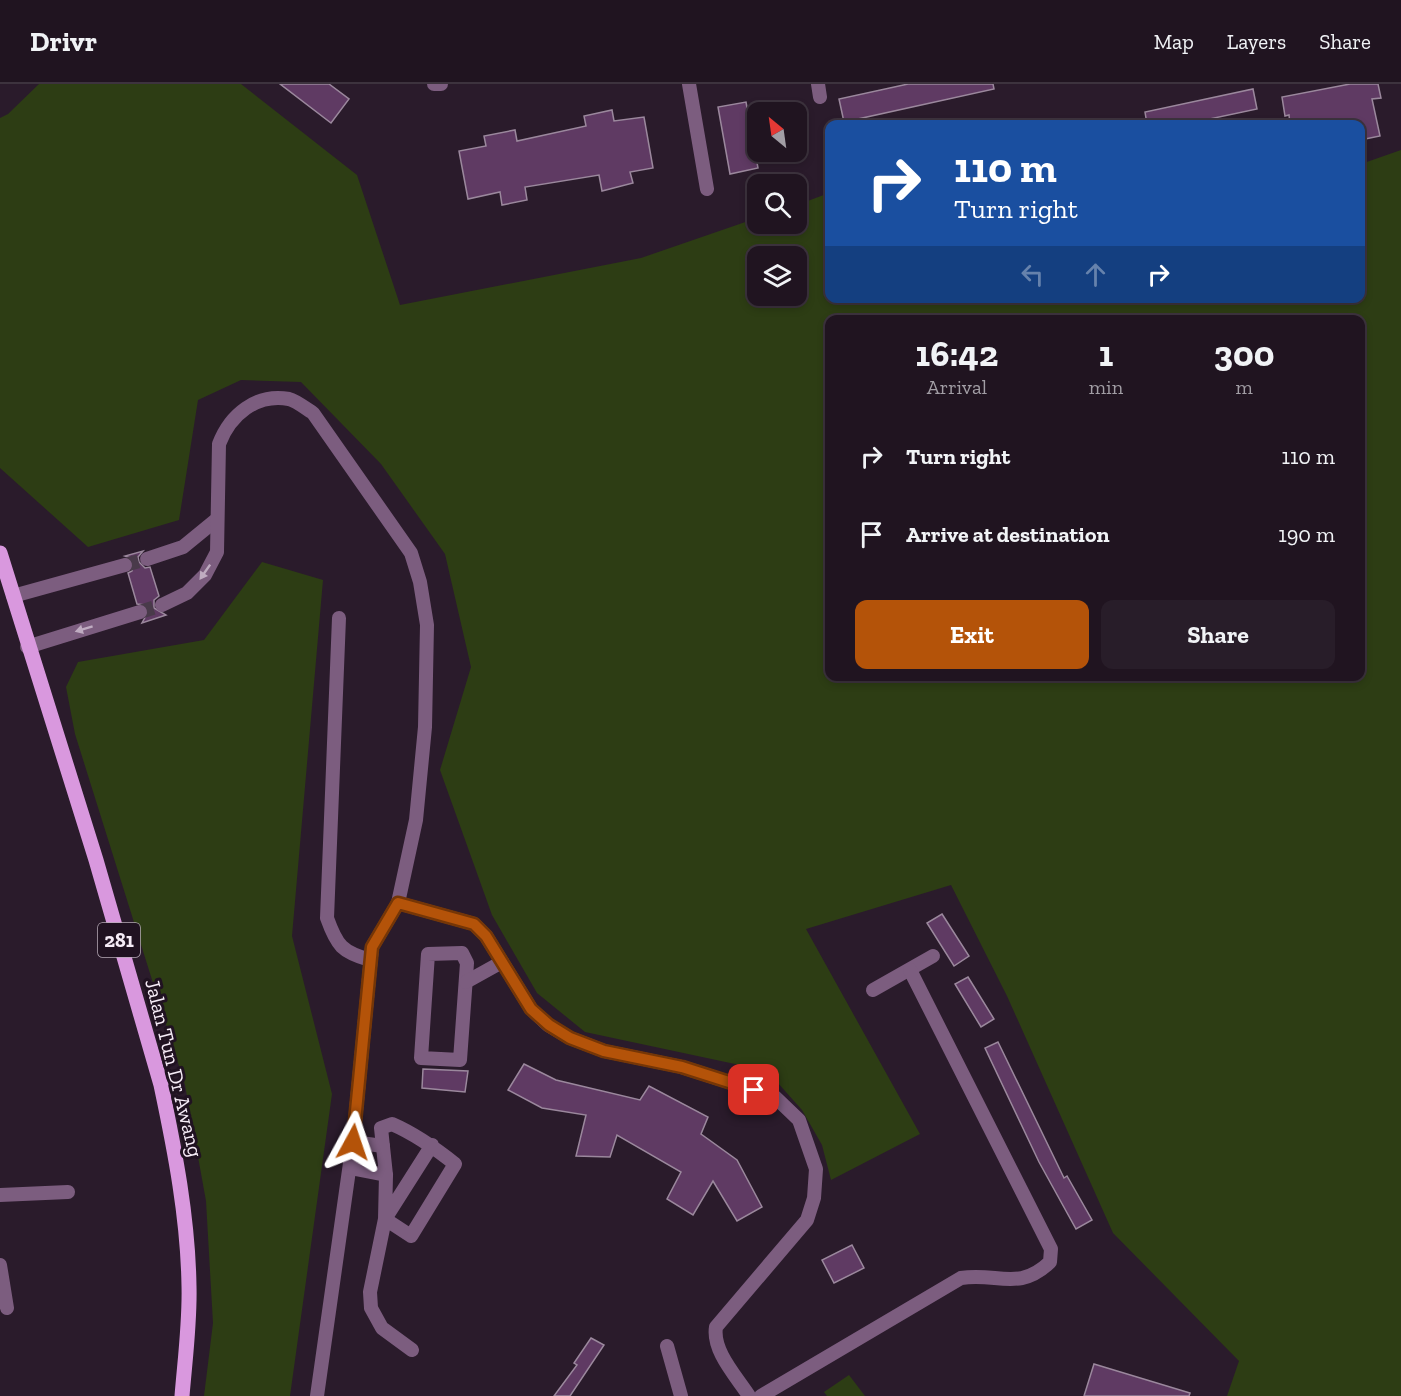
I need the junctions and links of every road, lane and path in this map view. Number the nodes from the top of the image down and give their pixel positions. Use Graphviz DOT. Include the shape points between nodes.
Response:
graph roads {
  1 [pos="435,84"];
  2 [pos="441,84"];
  3 [pos="689,84"];
  4 [pos="707,189"];
  5 [pos="216,520"];
  6 [pos="0,553"];
  7 [pos="147,559"];
  8 [pos="125,565"];
  9 [pos="13,596"];
  10 [pos="162,605"];
  11 [pos="140,612"];
  12 [pos="339,618"];
  13 [pos="27,646"];
  14 [pos="398,903"];
  15 [pos="933,956"];
  16 [pos="370,960"];
  17 [pos="502,962"];
  18 [pos="910,970"];
  19 [pos="466,982"];
  20 [pos="873,990"];
  21 [pos="353,1142"];
  22 [pos="432,1145"];
  23 [pos="383,1146"];
  24 [pos="350,1168"];
  25 [pos="386,1175"];
  26 [pos="68,1192"];
  27 [pos="0,1196"];
  28 [pos="385,1219"];
  29 [pos="0,1265"];
  30 [pos="7,1308"];
  31 [pos="667,1346"];
  32 [pos="412,1350"];
  33 [pos="182,1396"];
  34 [pos="317,1396"];
  35 [pos="681,1396"];
  36 [pos="750,1396"];
  37 [pos="762,1396"];
  1 -- 2 [label="street"];
  3 -- 4 [label="street"];
  5 -- 7 [label="street" via="183,547"];
  5 -- 10 [label="street, one-way" via="217,552 205,575 187,593"];
  5 -- 14 [label="street" via="219,444 225,428 234,417 267,398 291,399 313,414 411,553 427,624 425,727 416,820"];
  6 -- 9 [label="main road, Jalan Tun Dr Awang / 281"];
  8 -- 9 [label="street"];
  9 -- 13 [label="main road, Jalan Tun Dr Awang / 281"];
  11 -- 13 [label="street, one-way"];
  12 -- 16 [label="street" via="327,918 337,942 347,953"];
  13 -- 33 [label="main road, Jalan Tun Dr Awang / 281" via="96,860 169,1123 187,1242 189,1287"];
  14 -- 16 [label="street" via="372,947"];
  14 -- 17 [label="street" via="474,924"];
  15 -- 18 [label="street"];
  16 -- 21 [label="street"];
  17 -- 19 [label="street"];
  17 -- 36 [label="street" via="531,1009 570,1038 604,1051 682,1067 775,1097 799,1120 816,1169 814,1198 807,1220 716,1327 714,1337"];
  18 -- 20 [label="street"];
  18 -- 37 [label="street" via="1051,1250 1050,1262 1022,1280 976,1275 961,1278"];
  19 -- 19 [label="street" via="467,963 462,952 428,954 422,1058 460,1060"];
  21 -- 23 [label="street"];
  21 -- 24 [label="street"];
  22 -- 23 [label="street" via="392,1124 381,1128"];
  22 -- 28 [label="street"];
  22 -- 28 [label="street" via="455,1164 411,1236"];
  23 -- 25 [label="street"];
  24 -- 25 [label="street"];
  24 -- 34 [label="street"];
  25 -- 28 [label="street"];
  26 -- 27 [label="street"];
  28 -- 32 [label="street" via="370,1292 371,1308 382,1328"];
  29 -- 30 [label="street"];
  31 -- 35 [label="street"];
}
